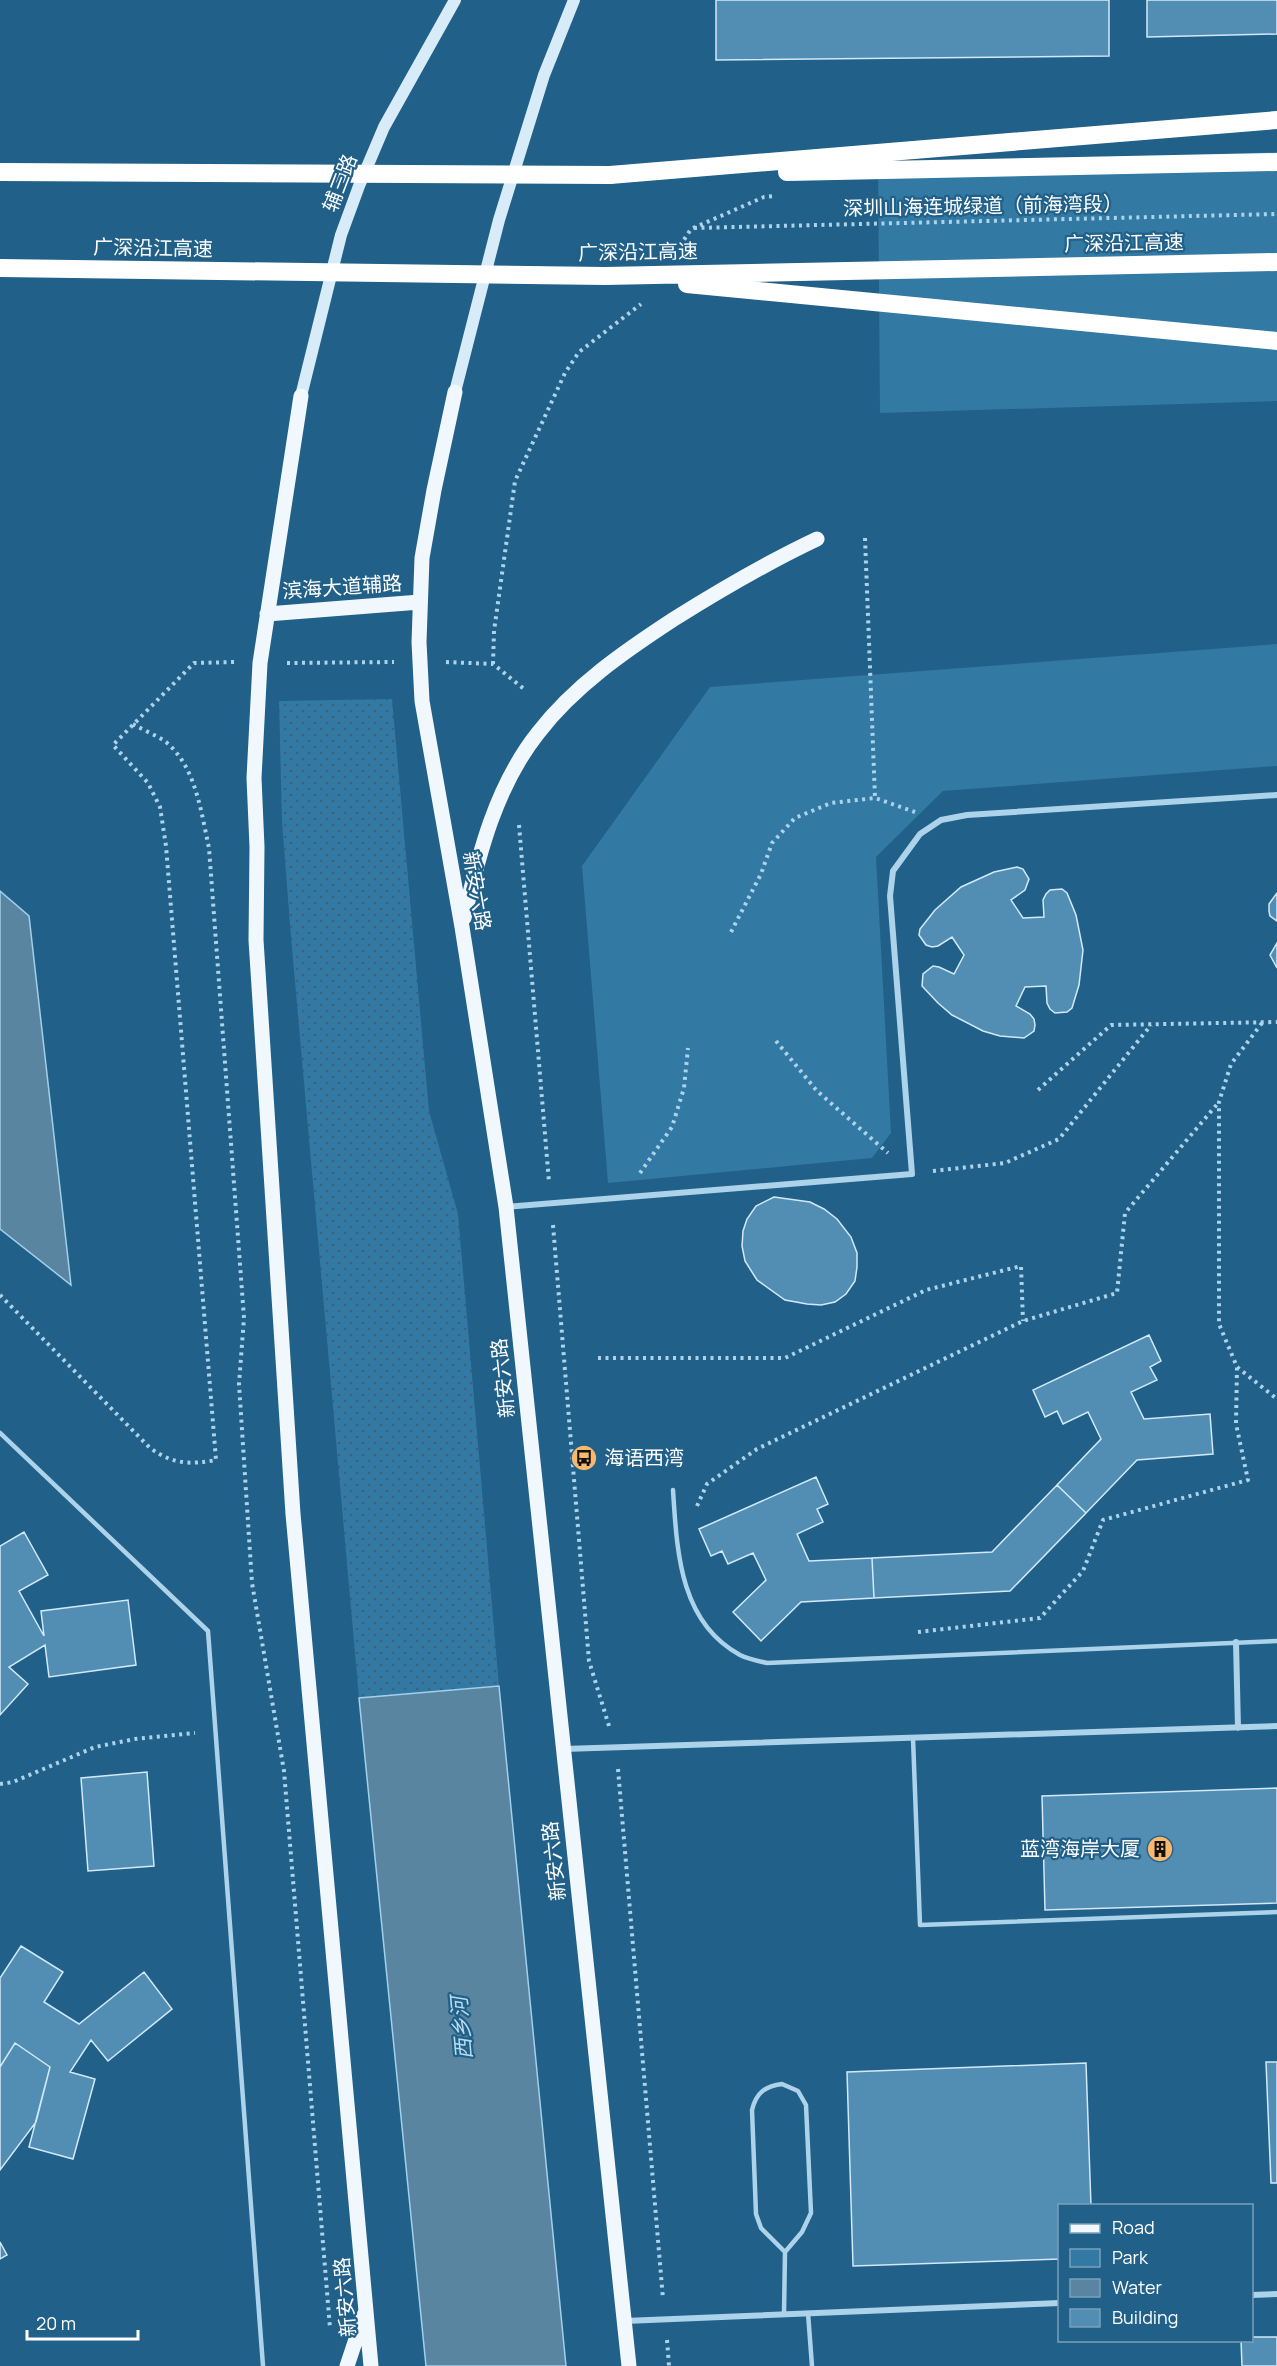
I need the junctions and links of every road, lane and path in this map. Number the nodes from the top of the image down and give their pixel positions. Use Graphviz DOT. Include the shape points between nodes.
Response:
graph roads {
  1 [pos="455,0"];
  2 [pos="574,0"];
  3 [pos="1277,120"];
  4 [pos="1277,162"];
  5 [pos="0,172"];
  6 [pos="610,176"];
  7 [pos="783,195"];
  8 [pos="1277,214"];
  9 [pos="691,229"];
  10 [pos="678,249"];
  11 [pos="1277,262"];
  12 [pos="0,268"];
  13 [pos="605,276"];
  14 [pos="648,299"];
  15 [pos="1277,341"];
  16 [pos="455,392"];
  17 [pos="301,396"];
  18 [pos="865,538"];
  19 [pos="817,539"];
  20 [pos="420,602"];
  21 [pos="267,614"];
  22 [pos="420,662"];
  23 [pos="260,663"];
  24 [pos="493,664"];
  25 [pos="524,689"];
  26 [pos="133,724"];
  27 [pos="1277,795"];
  28 [pos="875,798"];
  29 [pos="519,816"];
  30 [pos="941,820"];
  31 [pos="462,927"];
  32 [pos="731,932"];
  33 [pos="1277,1022"];
  34 [pos="1262,1023"];
  35 [pos="1150,1024"];
  36 [pos="776,1041"];
  37 [pos="688,1048"];
  38 [pos="1038,1090"];
  39 [pos="1219,1102"];
  40 [pos="912,1174"];
  41 [pos="625,1197"];
  42 [pos="551,1203"];
  43 [pos="506,1207"];
  44 [pos="0,1295"];
  45 [pos="1023,1321"];
  46 [pos="598,1358"];
  47 [pos="1237,1367"];
  48 [pos="1277,1399"];
  49 [pos="0,1433"];
  50 [pos="673,1490"];
  51 [pos="695,1510"];
  52 [pos="912,1633"];
  53 [pos="1277,1641"];
  54 [pos="1236,1642"];
  55 [pos="1277,1726"];
  56 [pos="1238,1728"];
  57 [pos="217,1731"];
  58 [pos="913,1738"];
  59 [pos="616,1748"];
  60 [pos="564,1749"];
  61 [pos="0,1784"];
  62 [pos="1277,1912"];
  63 [pos="785,2252"];
  64 [pos="1277,2294"];
  65 [pos="1253,2295"];
  66 [pos="1058,2303"];
  67 [pos="367,2307"];
  68 [pos="808,2313"];
  69 [pos="784,2314"];
  70 [pos="665,2319"];
  71 [pos="624,2321"];
  72 [pos="329,2334"];
  73 [pos="263,2366"];
  74 [pos="347,2366"];
  75 [pos="371,2366"];
  76 [pos="629,2366"];
  77 [pos="669,2366"];
  78 [pos="812,2366"];
  1 -- 17 [label="main road, 辅三路" via="384,127 358,186 341,235"];
  2 -- 16 [label="main road" via="544,75 499,220"];
  3 -- 6 [label="highway"];
  4 -- 6 [label="highway"];
  5 -- 6 [label="highway, bridge"];
  7 -- 9 [label="path" via="764,197"];
  8 -- 9 [label="path, 深圳山海连城绿道（前海湾段）"];
  9 -- 10 [label="path"];
  11 -- 13 [label="highway, 广深沿江高速, bridge"];
  12 -- 13 [label="highway, 广深沿江高速, bridge"];
  13 -- 15 [label="highway, bridge"];
  14 -- 24 [label="path" via="579,352 565,373 515,481"];
  16 -- 20 [label="main road, 新安六路" via="432,501"];
  17 -- 21 [label="main road, 新安六路"];
  18 -- 28 [label="path"];
  19 -- 31 [label="main road" via="759,567 640,642 575,694 543,727 511,776 492,818 477,861"];
  20 -- 21 [label="main road, 滨海大道辅路"];
  20 -- 22 [label="main road, 新安六路"];
  21 -- 23 [label="main road, 新安六路"];
  22 -- 23 [label="path"];
  22 -- 24 [label="path"];
  22 -- 31 [label="main road, 新安六路" via="422,701"];
  23 -- 26 [label="path" via="194,663"];
  23 -- 67 [label="main road, 新安六路" via="254,778 258,976 293,1514"];
  24 -- 25 [label="path"];
  26 -- 44 [label="path" via="113,745 148,783 160,807 166,846 216,1460 182,1464 150,1448"];
  26 -- 72 [label="path" via="166,742 184,764 197,796 209,848 244,1318 239,1384 252,1583 284,1771"];
  27 -- 30 [label="street" via="967,815"];
  28 -- 30 [label="path"];
  28 -- 32 [label="path" via="831,802 795,818 772,843"];
  29 -- 42 [label="path"];
  30 -- 40 [label="street" via="920,834 904,853 893,871 890,896"];
  31 -- 43 [label="main road, 新安六路"];
  33 -- 34 [label="path"];
  34 -- 35 [label="path"];
  34 -- 39 [label="path" via="1231,1064"];
  35 -- 38 [label="path" via="1112,1025"];
  35 -- 40 [label="path" via="1059,1139 1005,1163"];
  36 -- 40 [label="path" via="817,1091"];
  37 -- 41 [label="path" via="684,1088 672,1127"];
  39 -- 45 [label="path" via="1125,1213 1117,1293"];
  39 -- 47 [label="path" via="1219,1324"];
  40 -- 41 [label="street"];
  41 -- 42 [label="street"];
  42 -- 43 [label="street"];
  42 -- 59 [label="path" via="590,1661"];
  43 -- 60 [label="main road, 新安六路"];
  45 -- 46 [label="path" via="1021,1266 926,1290 785,1358"];
  45 -- 51 [label="path" via="757,1449 707,1484"];
  47 -- 48 [label="path"];
  47 -- 52 [label="path" via="1236,1424 1248,1480 1103,1520 1083,1571 1040,1618"];
  49 -- 57 [label="lane" via="208,1631"];
  50 -- 54 [label="lane" via="685,1587 700,1617 714,1635 740,1655 766,1663"];
  53 -- 54 [label="lane"];
  54 -- 56 [label="street"];
  55 -- 56 [label="street"];
  56 -- 58 [label="street"];
  57 -- 61 [label="path" via="95,1747"];
  57 -- 73 [label="lane"];
  58 -- 59 [label="street"];
  58 -- 62 [label="lane" via="920,1925"];
  59 -- 60 [label="street"];
  59 -- 70 [label="path"];
  60 -- 71 [label="main road, 新安六路"];
  63 -- 63 [label="lane" via="802,2232 811,2213 806,2105 798,2091 782,2084 765,2088 752,2110 756,2214 761,2228"];
  63 -- 69 [label="lane"];
  64 -- 65 [label="street"];
  66 -- 68 [label="street"];
  67 -- 74 [label="main road"];
  67 -- 75 [label="main road, 新安六路"];
  68 -- 69 [label="street"];
  68 -- 78 [label="lane"];
  69 -- 70 [label="street"];
  70 -- 71 [label="street"];
  70 -- 77 [label="path"];
  71 -- 76 [label="main road, 新安六路"];
}
